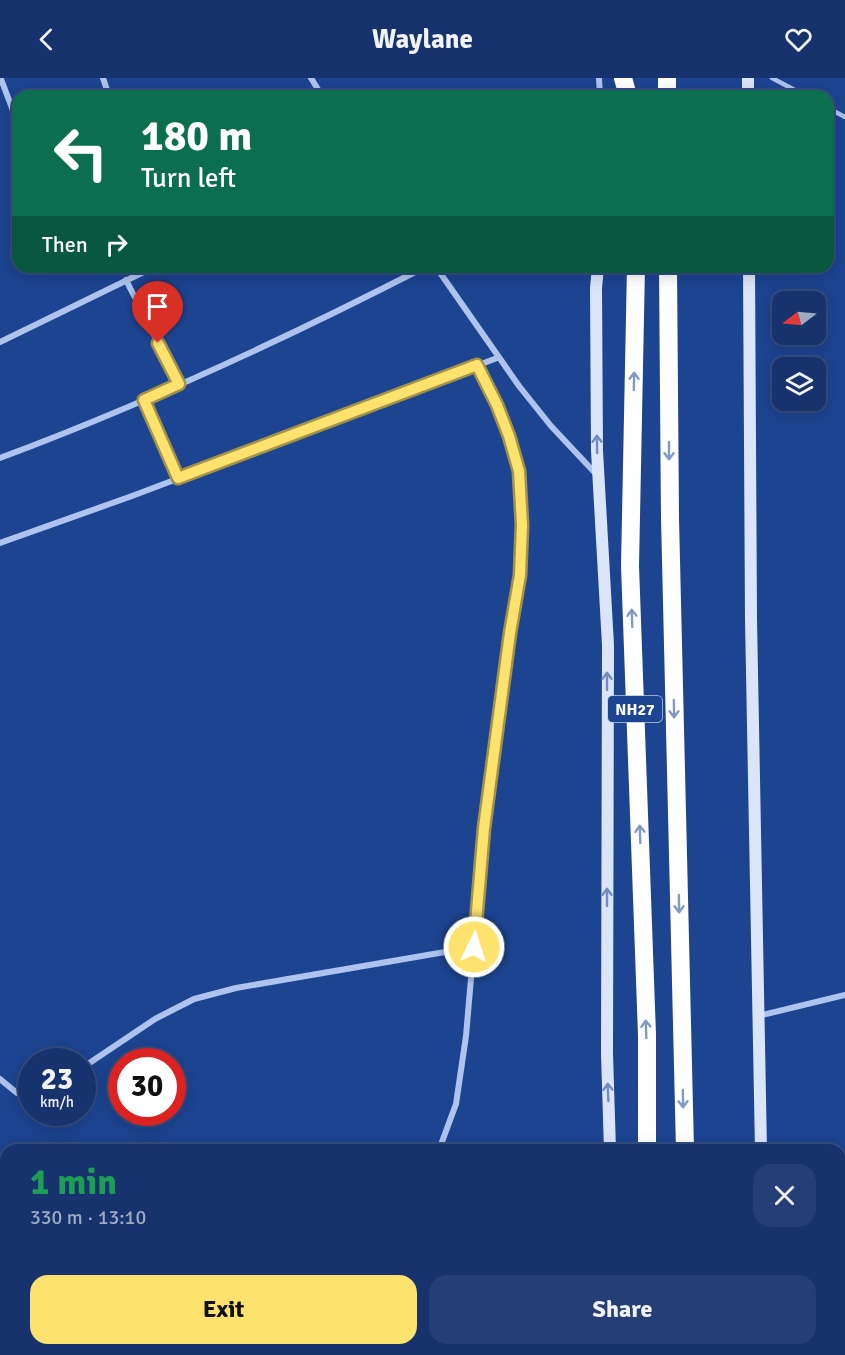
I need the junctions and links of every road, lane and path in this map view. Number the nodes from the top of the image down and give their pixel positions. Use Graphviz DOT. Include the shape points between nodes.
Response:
graph roads {
  1 [pos="772,78"];
  2 [pos="2,79"];
  3 [pos="795,90"];
  4 [pos="12,107"];
  5 [pos="141,273"];
  6 [pos="413,273"];
  7 [pos="440,273"];
  8 [pos="598,273"];
  9 [pos="636,273"];
  10 [pos="668,273"];
  11 [pos="749,273"];
  12 [pos="126,280"];
  13 [pos="0,342"];
  14 [pos="497,358"];
  15 [pos="477,365"];
  16 [pos="179,384"];
  17 [pos="144,400"];
  18 [pos="0,458"];
  19 [pos="178,478"];
  20 [pos="599,478"];
  21 [pos="0,543"];
  22 [pos="474,947"];
  23 [pos="845,995"];
  24 [pos="758,1016"];
  25 [pos="96,1059"];
  26 [pos="0,1079"];
  27 [pos="18,1093"];
  28 [pos="441,1144"];
  29 [pos="610,1144"];
  30 [pos="647,1144"];
  31 [pos="684,1144"];
  32 [pos="761,1144"];
  1 -- 3 [label="lane"];
  2 -- 4 [label="street"];
  5 -- 12 [label="street"];
  6 -- 16 [label="street" via="332,315"];
  7 -- 14 [label="street"];
  20 -- 8 [label="street, one-way"];
  30 -- 9 [label="highway, NH27, one-way" via="647,1035 630,566"];
  10 -- 31 [label="highway, NH27, one-way"];
  11 -- 24 [label="street"];
  12 -- 13 [label="street"];
  12 -- 16 [label="street"];
  14 -- 15 [label="street"];
  14 -- 20 [label="street"];
  15 -- 19 [label="street"];
  15 -- 22 [label="street" via="497,405 519,471 522,525 520,575 484,828"];
  16 -- 17 [label="street"];
  17 -- 18 [label="street"];
  17 -- 19 [label="street"];
  19 -- 21 [label="street"];
  29 -- 20 [label="street, one-way" via="608,645"];
  22 -- 25 [label="street" via="236,988 194,999 155,1019"];
  22 -- 28 [label="street" via="456,1104"];
  23 -- 24 [label="street"];
  24 -- 32 [label="street"];
  26 -- 27 [label="street"];
}
